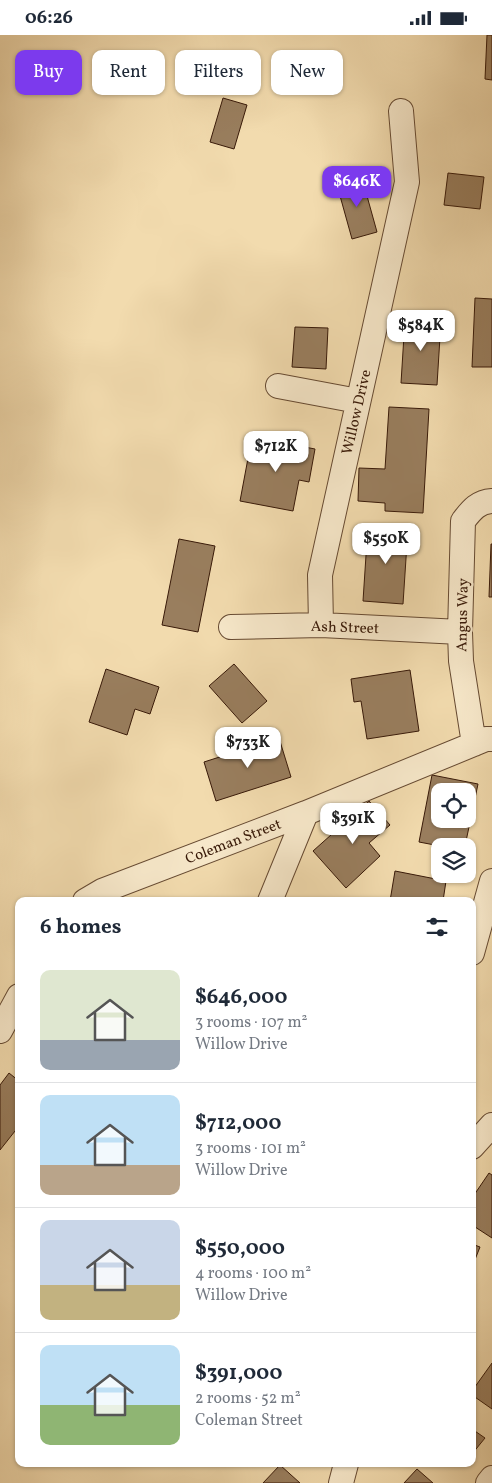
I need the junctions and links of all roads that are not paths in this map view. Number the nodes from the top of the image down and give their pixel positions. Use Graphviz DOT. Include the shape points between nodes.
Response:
graph roads {
  1 [pos="401,111"];
  2 [pos="278,386"];
  3 [pos="358,401"];
  4 [pos="492,501"];
  5 [pos="321,625"];
  6 [pos="230,627"];
  7 [pos="460,632"];
  8 [pos="483,741"];
  9 [pos="306,813"];
  10 [pos="492,881"];
  11 [pos="92,897"];
  12 [pos="272,897"];
  13 [pos="476,939"];
  14 [pos="15,1003"];
  15 [pos="0,1031"];
  16 [pos="492,1125"];
  17 [pos="476,1143"];
  18 [pos="345,1467"];
  19 [pos="492,1478"];
  20 [pos="341,1483"];
  21 [pos="488,1483"];
  1 -- 3 [label="street, Willow Drive" via="407,182"];
  2 -- 3 [label="street"];
  3 -- 5 [label="street, Willow Drive" via="320,575"];
  4 -- 7 [label="street, Angus Way" via="474,507 463,521"];
  5 -- 6 [label="street, Ash Street"];
  5 -- 7 [label="street, Ash Street"];
  7 -- 8 [label="street, Angus Way" via="461,661"];
  8 -- 9 [label="street, Coleman Street"];
  9 -- 11 [label="street, Coleman Street"];
  9 -- 12 [label="street"];
  10 -- 13 [label="street"];
  14 -- 15 [label="street"];
  16 -- 17 [label="street"];
  18 -- 20 [label="street"];
  19 -- 21 [label="street"];
}
